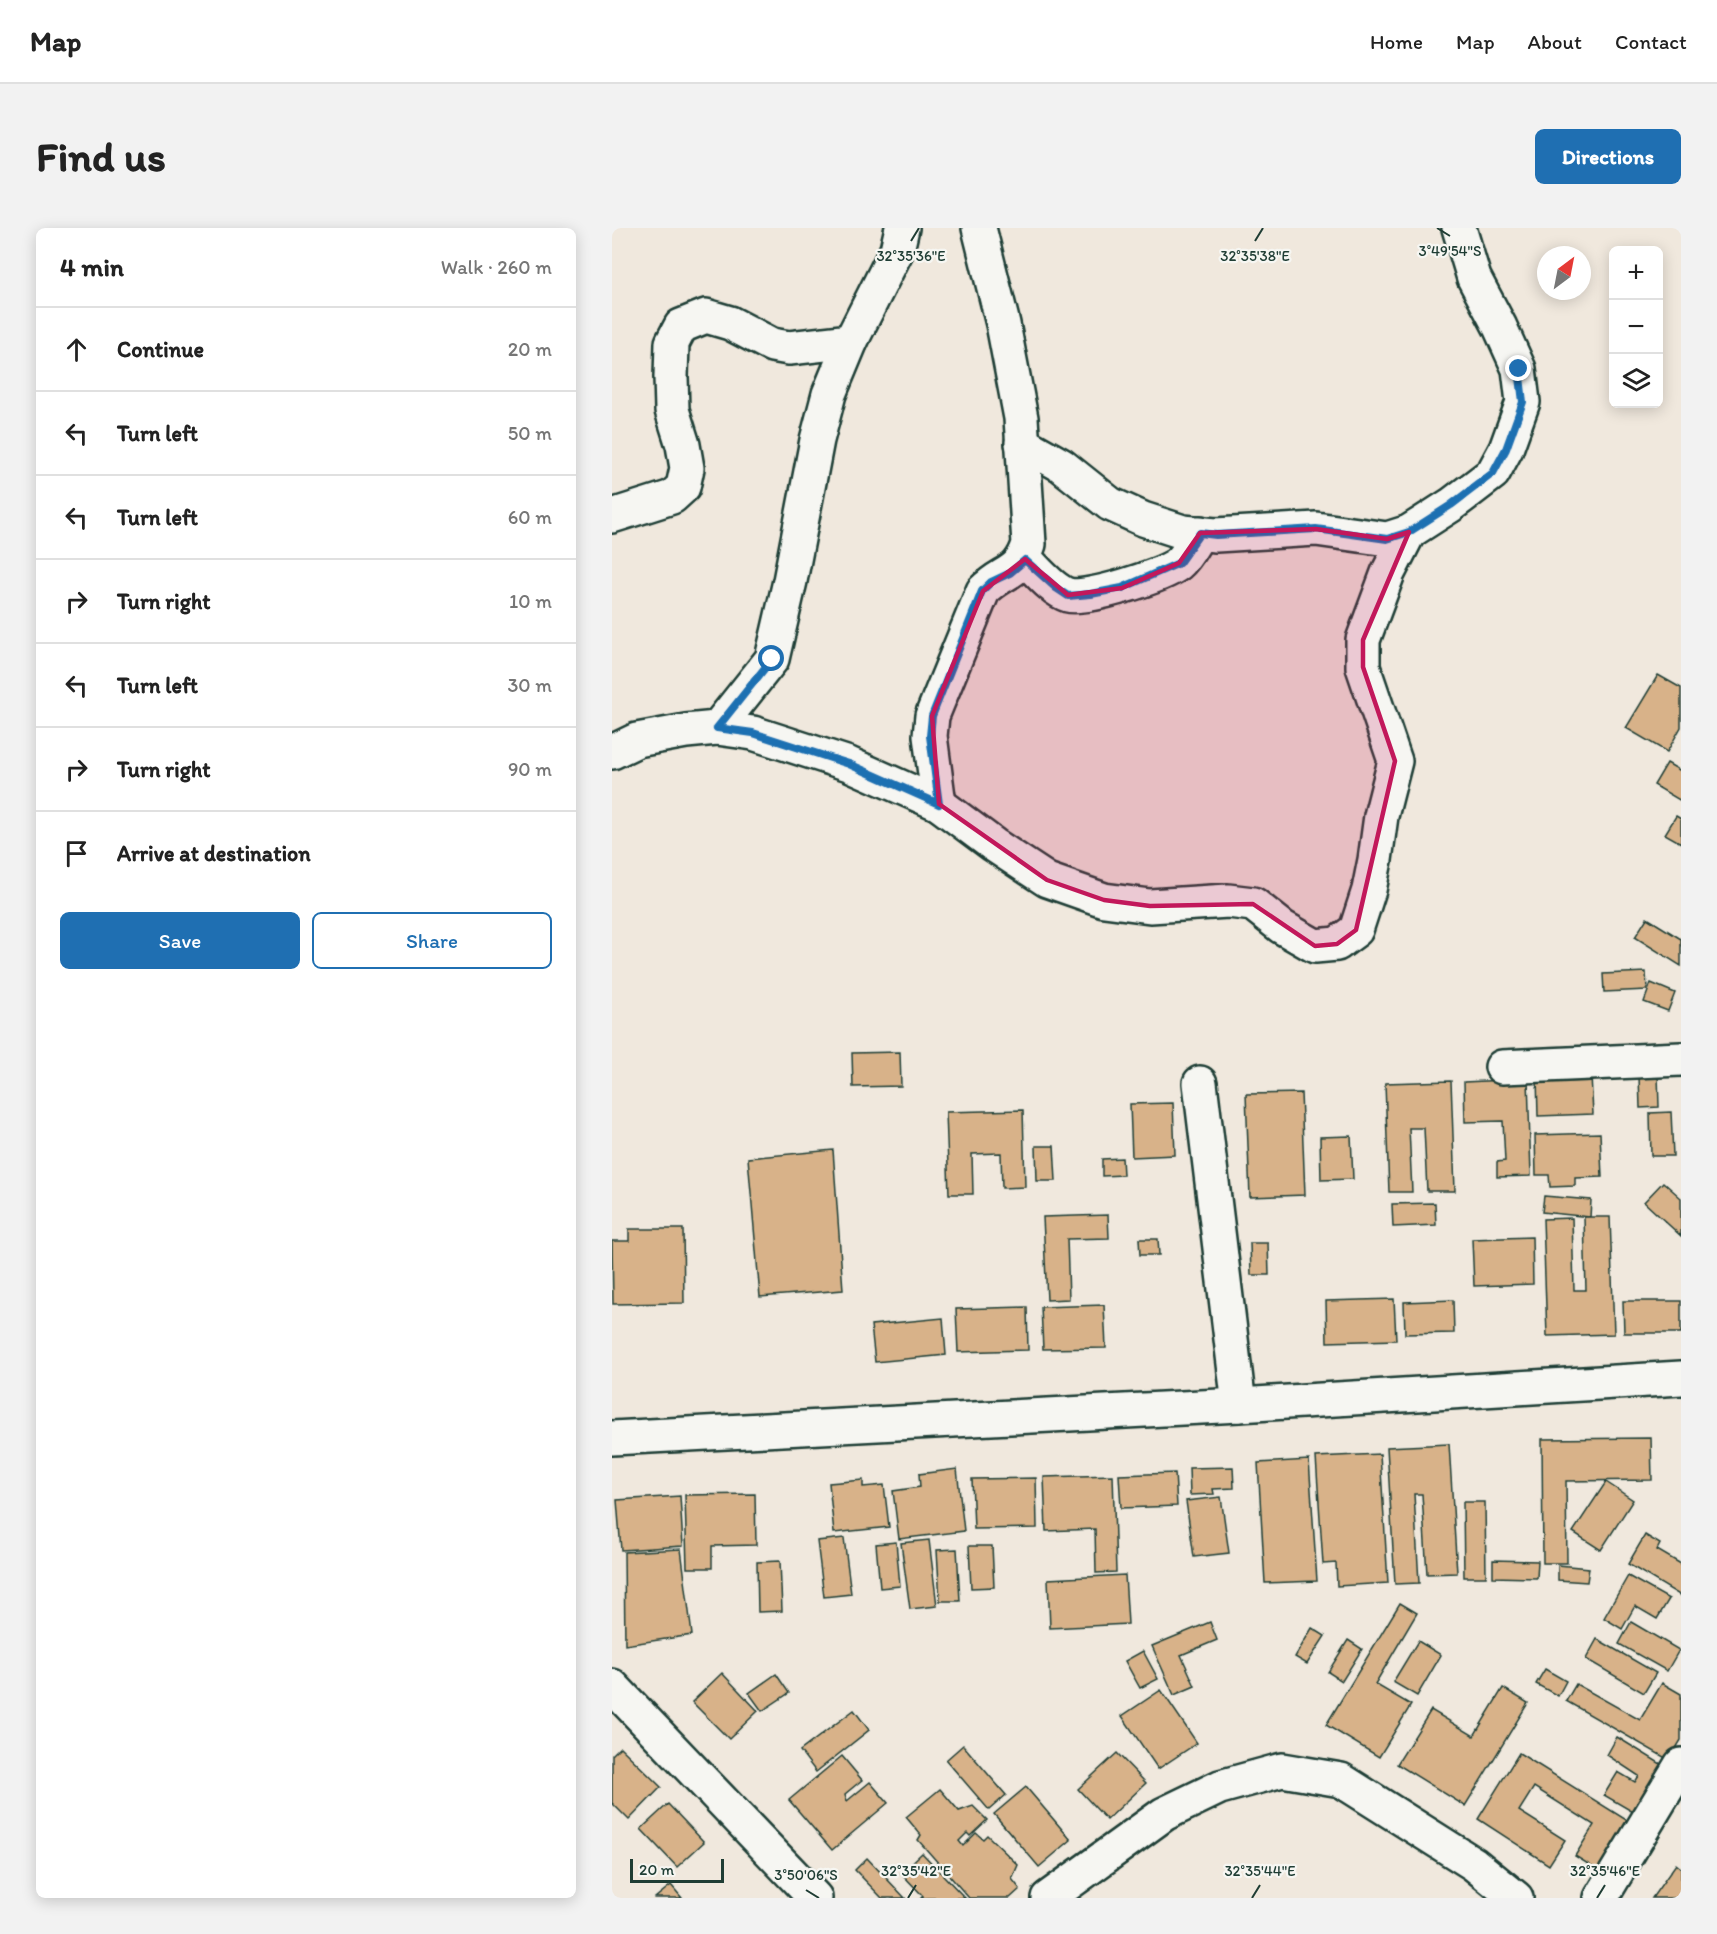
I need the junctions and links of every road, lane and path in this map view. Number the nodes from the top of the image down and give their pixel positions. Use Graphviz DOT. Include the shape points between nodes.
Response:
graph roads {
  1 [pos="902,228"];
  2 [pos="979,228"];
  3 [pos="1459,228"];
  4 [pos="851,341"];
  5 [pos="1022,443"];
  6 [pos="612,516"];
  7 [pos="1409,532"];
  8 [pos="1200,533"];
  9 [pos="1025,560"];
  10 [pos="717,728"];
  11 [pos="612,752"];
  12 [pos="939,804"];
  13 [pos="1681,1059"];
  14 [pos="1502,1067"];
  15 [pos="1200,1083"];
  16 [pos="1681,1378"];
  17 [pos="1239,1405"];
  18 [pos="612,1438"];
  19 [pos="612,1686"];
  20 [pos="1681,1765"];
  21 [pos="812,1897"];
  22 [pos="1048,1898"];
  23 [pos="1516,1898"];
  24 [pos="1601,1898"];
  1 -- 4 [label="street" via="897,250"];
  2 -- 5 [label="street" via="1003,324"];
  3 -- 7 [label="street" via="1474,278 1519,369 1523,402 1493,473"];
  4 -- 6 [label="street" via="789,348 772,345 730,323 706,316 681,326 672,344 671,377 672,410 687,468 683,487 672,497"];
  4 -- 10 [label="street" via="826,406 772,659"];
  5 -- 8 [label="street" via="1061,465 1110,504 1183,532"];
  5 -- 9 [label="street" via="1029,544"];
  7 -- 8 [label="street" via="1387,539 1316,529"];
  7 -- 12 [label="street" via="1388,573 1363,640 1363,667 1395,760 1369,890 1356,930 1338,944 1315,946 1253,904 1228,901 1150,906 1104,900 1047,880"];
  8 -- 9 [label="street" via="1179,563 1122,588 1091,594 1068,596"];
  9 -- 12 [label="street" via="982,591 932,716 930,736"];
  10 -- 11 [label="street" via="637,740"];
  10 -- 12 [label="street" via="753,733 849,764"];
  13 -- 14 [label="street"];
  15 -- 17 [label="street"];
  16 -- 17 [label="street"];
  17 -- 18 [label="street"];
  19 -- 21 [label="street"];
  20 -- 24 [label="street"];
  22 -- 23 [label="street" via="1164,1814 1220,1787 1282,1770 1341,1780 1474,1864"];
}
